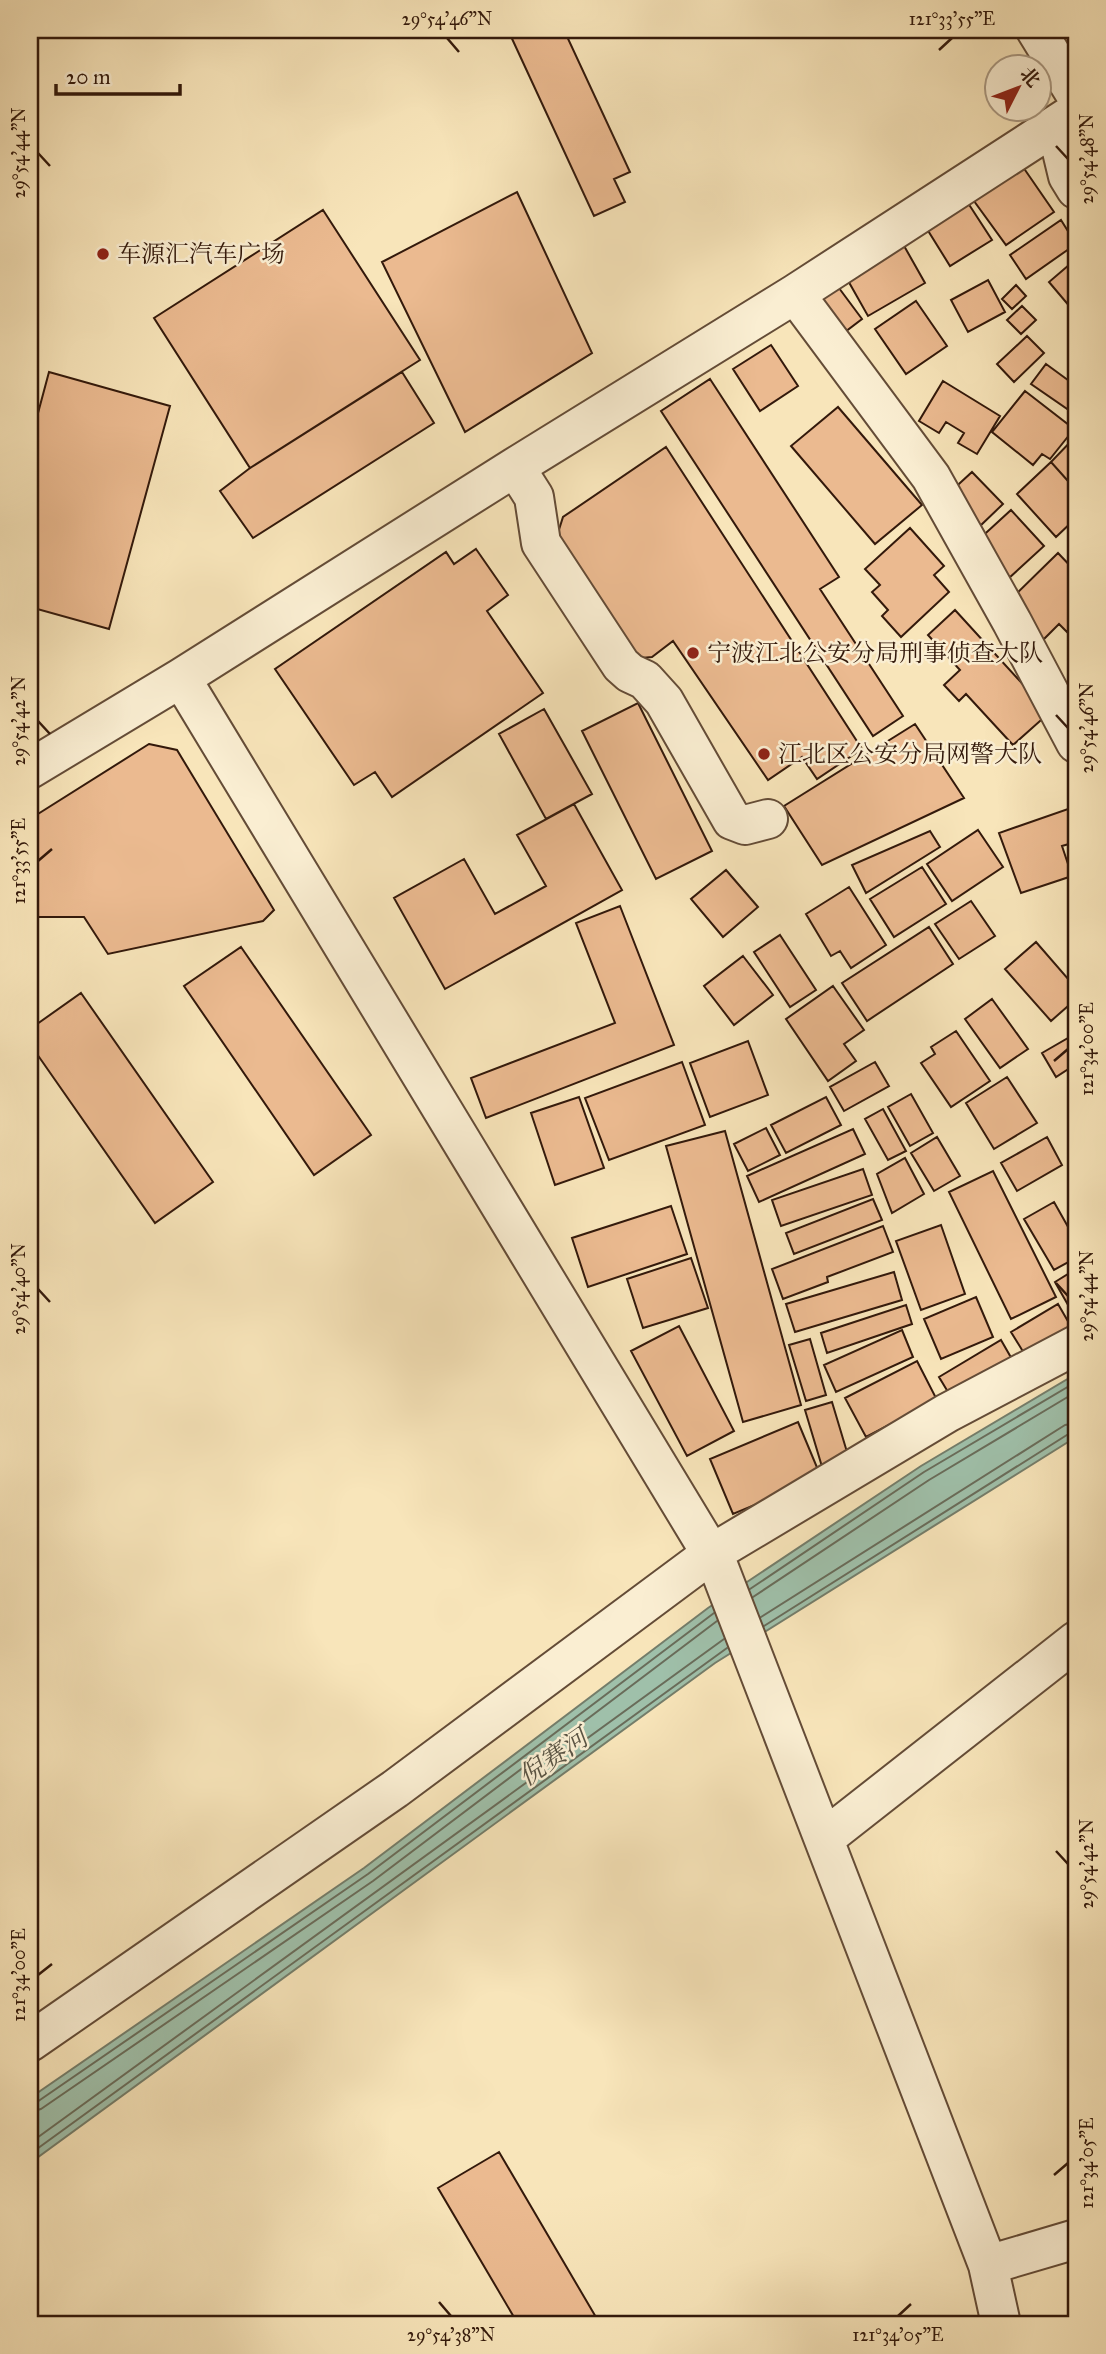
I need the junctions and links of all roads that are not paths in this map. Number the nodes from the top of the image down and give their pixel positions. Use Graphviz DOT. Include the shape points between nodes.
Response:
graph roads {
  1 [pos="1036,30"];
  2 [pos="1076,95"];
  3 [pos="1076,112"];
  4 [pos="1076,122"];
  5 [pos="1076,189"];
  6 [pos="795,294"];
  7 [pos="515,467"];
  8 [pos="181,678"];
  9 [pos="1076,743"];
  10 [pos="30,769"];
  11 [pos="768,819"];
  12 [pos="1076,1345"];
  13 [pos="715,1560"];
  14 [pos="1076,1641"];
  15 [pos="825,1838"];
  16 [pos="30,2042"];
  17 [pos="1076,2239"];
  18 [pos="988,2265"];
  19 [pos="1001,2324"];
  1 -- 2 [label="street"];
  3 -- 6 [label="street"];
  4 -- 5 [label="street" via="1062,151"];
  6 -- 7 [label="street"];
  6 -- 9 [label="street" via="931,478"];
  7 -- 8 [label="street"];
  7 -- 11 [label="street" via="534,498 541,543 621,665 645,680 664,701 732,820 745,825"];
  8 -- 10 [label="street"];
  8 -- 13 [label="street"];
  12 -- 13 [label="street" via="947,1413"];
  13 -- 15 [label="street"];
  13 -- 16 [label="street"];
  14 -- 15 [label="street"];
  15 -- 18 [label="street"];
  17 -- 18 [label="street"];
  18 -- 19 [label="street"];
}
